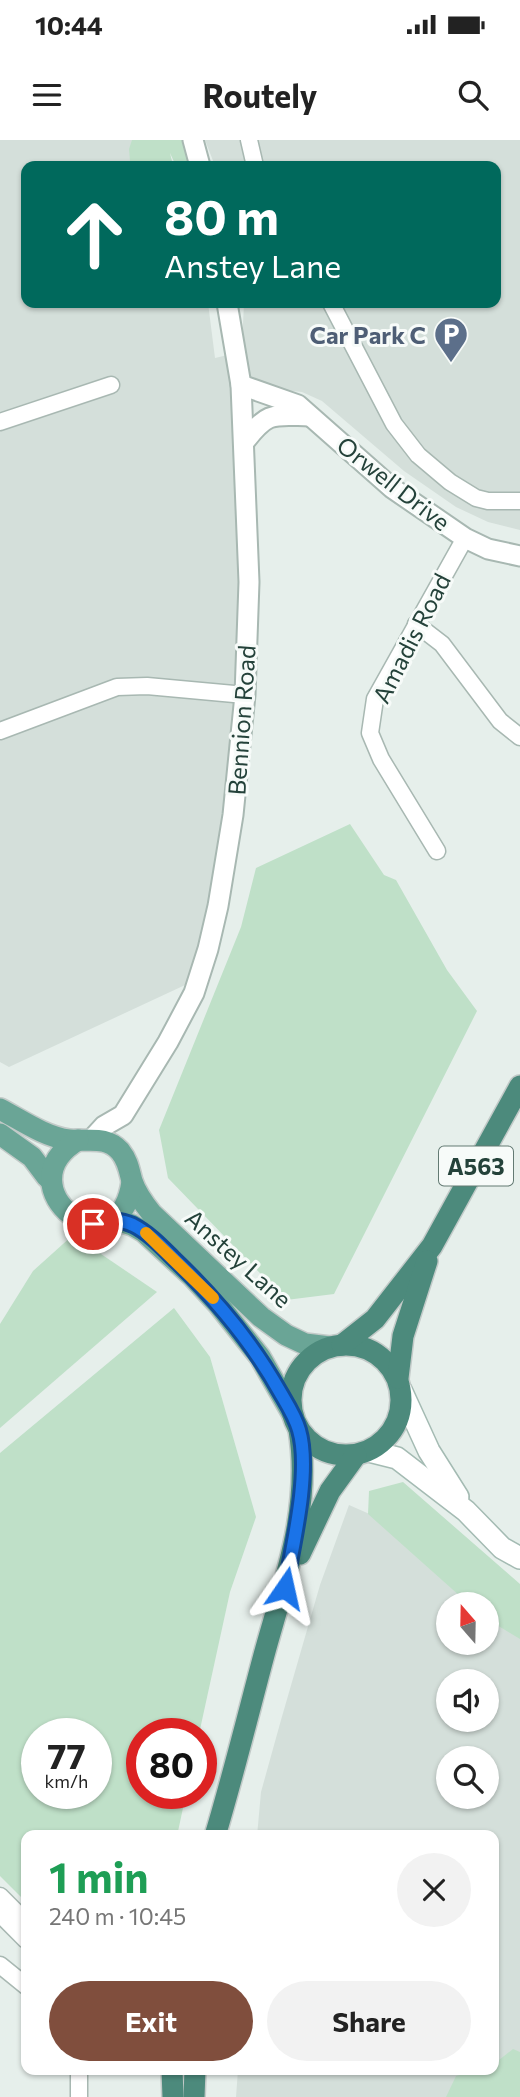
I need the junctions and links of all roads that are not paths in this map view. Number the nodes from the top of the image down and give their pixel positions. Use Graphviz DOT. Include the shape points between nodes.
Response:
graph roads {
  1 [pos="193,140"];
  2 [pos="249,140"];
  3 [pos="199,161"];
  4 [pos="254,161"];
  5 [pos="228,308"];
  6 [pos="334,308"];
  7 [pos="111,385"];
  8 [pos="241,385"];
  9 [pos="313,416"];
  10 [pos="0,422"];
  11 [pos="245,441"];
  12 [pos="520,501"];
  13 [pos="465,538"];
  14 [pos="520,556"];
  15 [pos="416,625"];
  16 [pos="245,695"];
  17 [pos="0,730"];
  18 [pos="520,737"];
  19 [pos="437,851"];
  20 [pos="520,1086"];
  21 [pos="0,1109"];
  22 [pos="123,1115"];
  23 [pos="0,1134"];
  24 [pos="85,1139"];
  25 [pos="120,1150"];
  26 [pos="47,1177"];
  27 [pos="132,1182"];
  28 [pos="110,1218"];
  29 [pos="432,1246"];
  30 [pos="336,1346"];
  31 [pos="400,1384"];
  32 [pos="296,1422"];
  33 [pos="363,1453"];
  34 [pos="466,1511"];
  35 [pos="520,1558"];
  36 [pos="285,1588"];
  37 [pos="218,1830"];
  38 [pos="0,1896"];
  39 [pos="0,1914"];
  40 [pos="21,1917"];
  41 [pos="21,1935"];
  42 [pos="0,1965"];
  43 [pos="21,1982"];
  44 [pos="79,2075"];
  45 [pos="172,2075"];
  46 [pos="195,2075"];
  47 [pos="79,2097"];
  48 [pos="173,2097"];
  49 [pos="194,2097"];
  1 -- 3 [label="street"];
  2 -- 4 [label="street"];
  5 -- 8 [label="street, Bennion Road"];
  6 -- 12 [label="street" via="394,424 418,455 476,498"];
  7 -- 10 [label="street"];
  8 -- 9 [label="street, Orwell Drive" via="298,405"];
  8 -- 11 [label="street, Bennion Road"];
  9 -- 11 [label="street" via="261,420"];
  9 -- 13 [label="street, Orwell Drive" via="392,488"];
  11 -- 16 [label="street, Bennion Road" via="249,582"];
  13 -- 14 [label="street, Orwell Drive"];
  13 -- 15 [label="street, Amadis Road"];
  15 -- 18 [label="street" via="442,644 500,720"];
  15 -- 19 [label="street, Amadis Road" via="375,699 370,733"];
  16 -- 17 [label="street" via="117,687"];
  16 -- 22 [label="street, Bennion Road" via="233,814 208,948 194,993"];
  20 -- 29 [label="highway, A563"];
  21 -- 24 [label="main road" via="44,1132 67,1140"];
  22 -- 24 [label="street, Bennion Road"];
  22 -- 25 [label="street, Bennion Road"];
  23 -- 26 [label="main road" via="32,1157"];
  24 -- 25 [label="main road" via="107,1142"];
  24 -- 26 [label="main road" via="63,1148"];
  25 -- 27 [label="main road, Anstey Lane"];
  26 -- 28 [label="main road, Anstey Lane" via="50,1197 66,1217 83,1223"];
  27 -- 28 [label="main road" via="126,1203"];
  27 -- 30 [label="main road, Anstey Lane" via="152,1214 261,1317 305,1344"];
  28 -- 32 [label="main road, Anstey Lane" via="144,1232 210,1295 260,1357"];
  29 -- 30 [label="highway, A563" via="375,1319"];
  29 -- 31 [label="highway, A563" via="403,1336"];
  30 -- 31 [label="highway" via="368,1348 384,1359"];
  30 -- 32 [label="highway" via="312,1357 296,1375 291,1395"];
  31 -- 33 [label="highway" via="402,1408 394,1429 383,1442"];
  31 -- 34 [label="main road" via="429,1451"];
  32 -- 33 [label="highway" via="309,1442 326,1452"];
  32 -- 36 [label="highway" via="304,1457"];
  33 -- 34 [label="main road" via="397,1458"];
  33 -- 36 [label="highway" via="330,1491"];
  34 -- 35 [label="main road" via="502,1548"];
  36 -- 37 [label="highway"];
  38 -- 40 [label="street"];
  39 -- 41 [label="street"];
  42 -- 43 [label="street"];
  44 -- 47 [label="street"];
  45 -- 48 [label="highway"];
  46 -- 49 [label="highway"];
}
